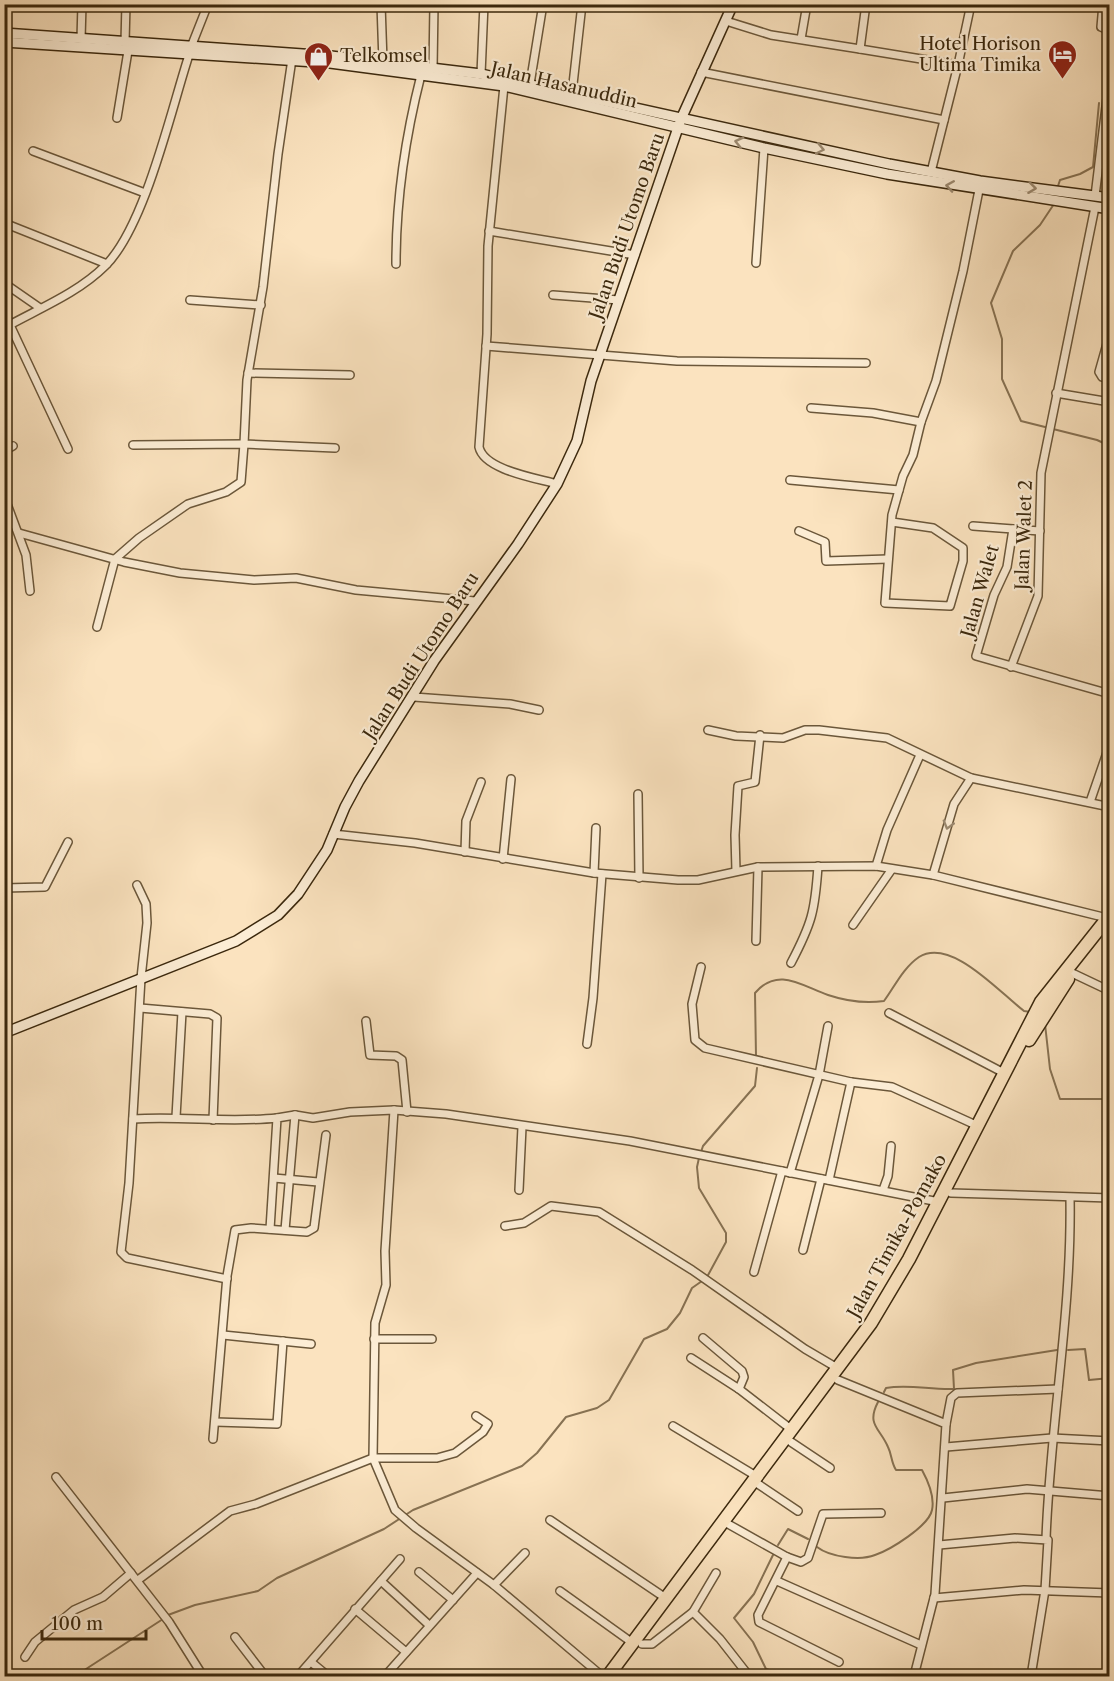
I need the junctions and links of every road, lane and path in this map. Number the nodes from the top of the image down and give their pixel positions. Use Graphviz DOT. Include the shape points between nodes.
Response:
graph roads {
  1 [pos="82,4"];
  2 [pos="126,4"];
  3 [pos="208,4"];
  4 [pos="381,4"];
  5 [pos="434,4"];
  6 [pos="484,4"];
  7 [pos="543,4"];
  8 [pos="582,4"];
  9 [pos="733,4"];
  10 [pos="807,4"];
  11 [pos="866,4"];
  12 [pos="971,4"];
  13 [pos="1103,4"];
  14 [pos="726,21"];
  15 [pos="1110,31"];
  16 [pos="4,33"];
  17 [pos="81,39"];
  18 [pos="801,39"];
  19 [pos="4,42"];
  20 [pos="126,46"];
  21 [pos="860,49"];
  22 [pos="190,51"];
  23 [pos="293,57"];
  24 [pos="383,62"];
  25 [pos="958,65"];
  26 [pos="433,68"];
  27 [pos="701,72"];
  28 [pos="481,74"];
  29 [pos="1110,74"];
  30 [pos="421,75"];
  31 [pos="530,84"];
  32 [pos="504,86"];
  33 [pos="545,91"];
  34 [pos="572,93"];
  35 [pos="117,118"];
  36 [pos="944,120"];
  37 [pos="679,124"];
  38 [pos="764,148"];
  39 [pos="33,151"];
  40 [pos="931,172"];
  41 [pos="979,190"];
  42 [pos="145,193"];
  43 [pos="1095,196"];
  44 [pos="1110,198"];
  45 [pos="1095,207"];
  46 [pos="1110,209"];
  47 [pos="4,223"];
  48 [pos="489,231"];
  49 [pos="635,255"];
  50 [pos="756,263"];
  51 [pos="107,264"];
  52 [pos="396,264"];
  53 [pos="4,283"];
  54 [pos="553,295"];
  55 [pos="190,300"];
  56 [pos="619,300"];
  57 [pos="261,306"];
  58 [pos="40,308"];
  59 [pos="7,326"];
  60 [pos="1110,333"];
  61 [pos="486,346"];
  62 [pos="600,356"];
  63 [pos="866,363"];
  64 [pos="248,373"];
  65 [pos="350,375"];
  66 [pos="1110,378"];
  67 [pos="1056,393"];
  68 [pos="1110,402"];
  69 [pos="810,408"];
  70 [pos="921,422"];
  71 [pos="244,444"];
  72 [pos="133,445"];
  73 [pos="13,446"];
  74 [pos="335,448"];
  75 [pos="68,449"];
  76 [pos="4,451"];
  77 [pos="790,480"];
  78 [pos="557,484"];
  79 [pos="899,490"];
  80 [pos="4,496"];
  81 [pos="892,522"];
  82 [pos="974,526"];
  83 [pos="1013,529"];
  84 [pos="799,531"];
  85 [pos="1040,531"];
  86 [pos="19,533"];
  87 [pos="115,559"];
  88 [pos="888,559"];
  89 [pos="30,591"];
  90 [pos="475,601"];
  91 [pos="97,627"];
  92 [pos="1011,667"];
  93 [pos="1110,694"];
  94 [pos="414,697"];
  95 [pos="539,710"];
  96 [pos="708,730"];
  97 [pos="760,735"];
  98 [pos="1110,744"];
  99 [pos="920,755"];
  100 [pos="971,778"];
  101 [pos="511,779"];
  102 [pos="481,782"];
  103 [pos="638,794"];
  104 [pos="1090,802"];
  105 [pos="1110,807"];
  106 [pos="596,828"];
  107 [pos="333,834"];
  108 [pos="68,842"];
  109 [pos="465,852"];
  110 [pos="503,859"];
  111 [pos="818,866"];
  112 [pos="876,866"];
  113 [pos="758,867"];
  114 [pos="892,868"];
  115 [pos="736,871"];
  116 [pos="594,873"];
  117 [pos="602,874"];
  118 [pos="933,875"];
  119 [pos="639,878"];
  120 [pos="137,885"];
  121 [pos="4,888"];
  122 [pos="1109,920"];
  123 [pos="853,925"];
  124 [pos="756,941"];
  125 [pos="791,963"];
  126 [pos="701,967"];
  127 [pos="1072,973"];
  128 [pos="141,978"];
  129 [pos="1110,991"];
  130 [pos="140,1008"];
  131 [pos="182,1012"];
  132 [pos="889,1013"];
  133 [pos="366,1021"];
  134 [pos="828,1026"];
  135 [pos="4,1033"];
  136 [pos="587,1044"];
  137 [pos="1004,1073"];
  138 [pos="819,1075"];
  139 [pos="851,1082"];
  140 [pos="393,1110"];
  141 [pos="407,1112"];
  142 [pos="295,1115"];
  143 [pos="176,1117"];
  144 [pos="278,1118"];
  145 [pos="133,1119"];
  146 [pos="213,1120"];
  147 [pos="522,1126"];
  148 [pos="978,1126"];
  149 [pos="326,1135"];
  150 [pos="891,1146"];
  151 [pos="782,1171"];
  152 [pos="790,1173"];
  153 [pos="274,1178"];
  154 [pos="290,1179"];
  155 [pos="825,1180"];
  156 [pos="318,1182"];
  157 [pos="519,1190"];
  158 [pos="884,1190"];
  159 [pos="951,1193"];
  160 [pos="1070,1198"];
  161 [pos="1110,1198"];
  162 [pos="939,1202"];
  163 [pos="505,1226"];
  164 [pos="270,1229"];
  165 [pos="285,1230"];
  166 [pos="803,1250"];
  167 [pos="754,1272"];
  168 [pos="227,1279"];
  169 [pos="223,1335"];
  170 [pos="703,1338"];
  171 [pos="374,1339"];
  172 [pos="432,1339"];
  173 [pos="283,1341"];
  174 [pos="311,1344"];
  175 [pos="691,1358"];
  176 [pos="839,1374"];
  177 [pos="739,1389"];
  178 [pos="1058,1389"];
  179 [pos="476,1416"];
  180 [pos="215,1422"];
  181 [pos="946,1424"];
  182 [pos="673,1426"];
  183 [pos="792,1436"];
  184 [pos="213,1438"];
  185 [pos="1052,1438"];
  186 [pos="1110,1442"];
  187 [pos="946,1447"];
  188 [pos="373,1458"];
  189 [pos="830,1468"];
  190 [pos="56,1477"];
  191 [pos="757,1480"];
  192 [pos="1048,1491"];
  193 [pos="1110,1496"];
  194 [pos="943,1498"];
  195 [pos="798,1511"];
  196 [pos="881,1513"];
  197 [pos="550,1520"];
  198 [pos="728,1524"];
  199 [pos="1046,1539"];
  200 [pos="939,1545"];
  201 [pos="525,1553"];
  202 [pos="787,1557"];
  203 [pos="400,1559"];
  204 [pos="419,1572"];
  205 [pos="131,1573"];
  206 [pos="477,1573"];
  207 [pos="717,1573"];
  208 [pos="138,1580"];
  209 [pos="381,1581"];
  210 [pos="777,1581"];
  211 [pos="494,1585"];
  212 [pos="1044,1590"];
  213 [pos="560,1591"];
  214 [pos="1110,1593"];
  215 [pos="934,1598"];
  216 [pos="667,1599"];
  217 [pos="453,1600"];
  218 [pos="355,1609"];
  219 [pos="693,1612"];
  220 [pos="429,1625"];
  221 [pos="235,1637"];
  222 [pos="638,1644"];
  223 [pos="921,1645"];
  224 [pos="406,1652"];
  225 [pos="25,1657"];
  226 [pos="311,1662"];
  227 [pos="839,1662"];
  228 [pos="203,1677"];
  229 [pos="266,1677"];
  230 [pos="298,1677"];
  231 [pos="328,1677"];
  232 [pos="385,1677"];
  233 [pos="602,1677"];
  234 [pos="608,1677"];
  235 [pos="615,1677"];
  236 [pos="749,1677"];
  237 [pos="914,1677"];
  238 [pos="1031,1677"];
  1 -- 17 [label="street"];
  2 -- 20 [label="street"];
  3 -- 22 [label="street"];
  4 -- 24 [label="street"];
  5 -- 26 [label="street"];
  6 -- 28 [label="street"];
  7 -- 31 [label="street"];
  8 -- 34 [label="street"];
  9 -- 14 [label="street, Jalan Budi Utomo Baru"];
  10 -- 18 [label="street"];
  11 -- 21 [label="street"];
  12 -- 25 [label="street"];
  13 -- 15 [label="street" via="1101,27"];
  14 -- 18 [label="street" via="753,31"];
  14 -- 27 [label="street, Jalan Budi Utomo Baru"];
  16 -- 17 [label="street, Jalan Hasanuddin"];
  17 -- 20 [label="street, Jalan Hasanuddin"];
  18 -- 21 [label="street"];
  19 -- 20 [label="street, Jalan Hasanuddin"];
  20 -- 22 [label="street, Jalan Hasanuddin"];
  20 -- 35 [label="street"];
  21 -- 25 [label="street"];
  22 -- 23 [label="street, Jalan Hasanuddin"];
  22 -- 42 [label="street"];
  23 -- 24 [label="street, Jalan Hasanuddin"];
  23 -- 30 [label="street, Jalan Hasanuddin"];
  23 -- 57 [label="street"];
  24 -- 26 [label="street, Jalan Hasanuddin"];
  25 -- 36 [label="street"];
  26 -- 28 [label="street, Jalan Hasanuddin"];
  27 -- 36 [label="street"];
  27 -- 37 [label="street, Jalan Budi Utomo Baru"];
  28 -- 31 [label="street, Jalan Hasanuddin"];
  29 -- 43 [label="street"];
  30 -- 32 [label="street, Jalan Hasanuddin"];
  30 -- 52 [label="street" via="400,170"];
  31 -- 33 [label="street, Jalan Hasanuddin"];
  32 -- 33 [label="street, Jalan Hasanuddin"];
  32 -- 48 [label="street"];
  33 -- 34 [label="street, Jalan Hasanuddin"];
  33 -- 37 [label="street, Jalan Hasanuddin"];
  34 -- 37 [label="street, Jalan Hasanuddin"];
  36 -- 40 [label="street"];
  38 -- 37 [label="street, Jalan Hasanuddin, one-way"];
  37 -- 40 [label="street, Jalan Hasanuddin, one-way"];
  37 -- 49 [label="street, Jalan Budi Utomo Baru"];
  41 -- 38 [label="street, Jalan Hasanuddin, one-way" via="927,183"];
  38 -- 50 [label="street"];
  39 -- 42 [label="street"];
  40 -- 43 [label="street, Jalan Hasanuddin, one-way"];
  41 -- 45 [label="street, Jalan Hasanuddin"];
  41 -- 70 [label="street" via="936,381"];
  42 -- 51 [label="street" via="125,240"];
  43 -- 44 [label="street, Jalan Hasanuddin"];
  45 -- 46 [label="street, Jalan Hasanuddin"];
  45 -- 67 [label="street, Jalan Walet 2"];
  47 -- 51 [label="street"];
  48 -- 49 [label="street"];
  48 -- 61 [label="street"];
  49 -- 56 [label="street, Jalan Budi Utomo Baru"];
  51 -- 58 [label="street" via="79,287"];
  53 -- 58 [label="street"];
  54 -- 56 [label="street"];
  55 -- 57 [label="street"];
  56 -- 62 [label="street, Jalan Budi Utomo Baru"];
  57 -- 64 [label="street"];
  58 -- 59 [label="street"];
  59 -- 75 [label="street"];
  60 -- 66 [label="street" via="1099,372"];
  61 -- 62 [label="street"];
  61 -- 78 [label="street" via="480,454 494,465"];
  62 -- 63 [label="street"];
  62 -- 78 [label="street, Jalan Budi Utomo Baru" via="576,441"];
  64 -- 65 [label="street"];
  64 -- 71 [label="street"];
  67 -- 68 [label="street"];
  67 -- 85 [label="street, Jalan Walet 2" via="1041,473"];
  69 -- 70 [label="street"];
  70 -- 79 [label="street"];
  71 -- 72 [label="street"];
  71 -- 74 [label="street"];
  71 -- 87 [label="street" via="242,483 188,504"];
  73 -- 76 [label="street"];
  77 -- 79 [label="street"];
  78 -- 90 [label="street, Jalan Budi Utomo Baru"];
  79 -- 81 [label="street"];
  80 -- 86 [label="street"];
  81 -- 88 [label="street"];
  81 -- 88 [label="street" via="933,528 963,548 950,606 885,603"];
  82 -- 83 [label="street"];
  83 -- 85 [label="street, Jalan Walet"];
  83 -- 92 [label="street, Jalan Walet" via="1007,567 975,656"];
  84 -- 88 [label="street" via="825,542 826,561"];
  85 -- 92 [label="street, Jalan Walet 2" via="1038,596"];
  86 -- 87 [label="street"];
  86 -- 89 [label="street"];
  87 -- 90 [label="street" via="223,578 296,578 356,590"];
  87 -- 91 [label="street"];
  90 -- 94 [label="street, Jalan Budi Utomo Baru"];
  92 -- 93 [label="street, Jalan Walet"];
  94 -- 95 [label="street"];
  94 -- 107 [label="street, Jalan Budi Utomo Baru" via="359,781"];
  96 -- 97 [label="street" via="736,736"];
  97 -- 99 [label="street" via="783,738 805,730 819,730 887,738"];
  97 -- 115 [label="street" via="755,782 738,786"];
  98 -- 104 [label="street"];
  99 -- 100 [label="street"];
  99 -- 112 [label="street" via="887,830"];
  100 -- 104 [label="street"];
  100 -- 118 [label="street, one-way" via="954,804"];
  101 -- 110 [label="street"];
  102 -- 109 [label="street" via="466,821"];
  103 -- 119 [label="street"];
  104 -- 105 [label="street"];
  106 -- 116 [label="street"];
  107 -- 109 [label="street"];
  107 -- 128 [label="street, Jalan Budi Utomo Baru" via="298,894 278,915 236,941"];
  108 -- 121 [label="street" via="45,887"];
  109 -- 110 [label="street"];
  110 -- 116 [label="street"];
  111 -- 112 [label="street"];
  111 -- 113 [label="street"];
  111 -- 125 [label="street" via="813,916"];
  112 -- 114 [label="street"];
  113 -- 115 [label="street"];
  113 -- 124 [label="street"];
  114 -- 118 [label="street"];
  114 -- 123 [label="street"];
  115 -- 119 [label="street" via="698,880"];
  116 -- 117 [label="street"];
  117 -- 119 [label="street"];
  117 -- 136 [label="street"];
  118 -- 122 [label="street"];
  120 -- 128 [label="street" via="147,912"];
  122 -- 127 [label="highway, Jalan Timika-Pomako"];
  122 -- 137 [label="highway, Jalan Timika-Pomako" via="1041,1002"];
  126 -- 138 [label="street" via="692,1004 695,1040 714,1052"];
  127 -- 129 [label="street"];
  127 -- 159 [label="highway, Jalan Timika-Pomako" via="1035,1030"];
  128 -- 130 [label="street"];
  128 -- 135 [label="street, Jalan Budi Utomo Baru"];
  130 -- 131 [label="street"];
  130 -- 145 [label="street"];
  131 -- 143 [label="street"];
  131 -- 146 [label="street" via="217,1018"];
  132 -- 137 [label="street"];
  133 -- 141 [label="street" via="370,1055 396,1056 402,1060"];
  134 -- 138 [label="street"];
  137 -- 148 [label="highway, Jalan Timika-Pomako"];
  138 -- 139 [label="street"];
  138 -- 152 [label="street"];
  139 -- 148 [label="street" via="902,1090"];
  139 -- 155 [label="street"];
  140 -- 141 [label="street"];
  140 -- 142 [label="street" via="313,1118"];
  140 -- 171 [label="street" via="386,1286 376,1314"];
  141 -- 147 [label="street"];
  142 -- 144 [label="street"];
  142 -- 154 [label="street"];
  143 -- 145 [label="street"];
  143 -- 146 [label="street"];
  144 -- 146 [label="street"];
  144 -- 153 [label="street"];
  145 -- 168 [label="street" via="123,1256"];
  147 -- 151 [label="street" via="613,1138"];
  147 -- 157 [label="street"];
  148 -- 162 [label="highway, Jalan Timika-Pomako"];
  149 -- 156 [label="street"];
  150 -- 158 [label="street"];
  151 -- 152 [label="street"];
  151 -- 167 [label="street"];
  152 -- 155 [label="street"];
  153 -- 154 [label="street"];
  153 -- 164 [label="street"];
  154 -- 156 [label="street"];
  154 -- 165 [label="street"];
  155 -- 158 [label="street"];
  155 -- 166 [label="street"];
  156 -- 165 [label="street" via="314,1228 307,1232"];
  158 -- 162 [label="street"];
  159 -- 160 [label="street"];
  159 -- 176 [label="highway, Jalan Timika-Pomako" via="900,1289"];
  160 -- 161 [label="street"];
  160 -- 178 [label="street" via="1066,1326"];
  162 -- 176 [label="highway, Jalan Timika-Pomako" via="895,1284"];
  163 -- 176 [label="street" via="524,1223 551,1206 592,1210 693,1270"];
  164 -- 165 [label="street"];
  164 -- 168 [label="street" via="235,1230"];
  168 -- 169 [label="street"];
  169 -- 173 [label="street"];
  169 -- 180 [label="street"];
  170 -- 177 [label="street" via="742,1371"];
  171 -- 172 [label="street"];
  171 -- 188 [label="street"];
  173 -- 174 [label="street"];
  173 -- 180 [label="street" via="277,1424"];
  175 -- 177 [label="street"];
  176 -- 181 [label="street"];
  176 -- 183 [label="highway, Jalan Timika-Pomako"];
  177 -- 183 [label="street"];
  178 -- 181 [label="street" via="957,1393 951,1398"];
  178 -- 185 [label="street"];
  179 -- 188 [label="street" via="488,1424 455,1453 437,1458"];
  180 -- 184 [label="street"];
  181 -- 187 [label="street"];
  182 -- 191 [label="street"];
  183 -- 189 [label="street"];
  183 -- 191 [label="highway, Jalan Timika-Pomako"];
  185 -- 186 [label="street"];
  185 -- 187 [label="street"];
  185 -- 192 [label="street"];
  187 -- 194 [label="street"];
  188 -- 206 [label="street" via="395,1510"];
  188 -- 208 [label="street" via="224,1514"];
  190 -- 205 [label="street"];
  191 -- 195 [label="street"];
  191 -- 198 [label="highway, Jalan Timika-Pomako"];
  191 -- 216 [label="highway, Jalan Timika-Pomako"];
  192 -- 193 [label="street"];
  192 -- 194 [label="street" via="1013,1490"];
  192 -- 199 [label="street"];
  194 -- 200 [label="street"];
  196 -- 202 [label="street" via="826,1512 821,1516 806,1560 798,1562"];
  197 -- 216 [label="street"];
  198 -- 202 [label="street"];
  198 -- 222 [label="highway, Jalan Timika-Pomako"];
  199 -- 200 [label="street"];
  199 -- 212 [label="street" via="1049,1542"];
  200 -- 215 [label="street"];
  201 -- 211 [label="street"];
  202 -- 210 [label="street"];
  203 -- 209 [label="street"];
  204 -- 217 [label="street"];
  205 -- 208 [label="street"];
  205 -- 225 [label="street" via="103,1597 74,1610 35,1642"];
  206 -- 211 [label="street"];
  206 -- 217 [label="street"];
  207 -- 219 [label="street"];
  208 -- 228 [label="street"];
  209 -- 218 [label="street"];
  209 -- 220 [label="street"];
  210 -- 223 [label="street"];
  210 -- 227 [label="street" via="758,1615 759,1622"];
  211 -- 233 [label="street"];
  212 -- 214 [label="street"];
  212 -- 215 [label="street" via="987,1591"];
  212 -- 238 [label="street"];
  213 -- 222 [label="street"];
  215 -- 223 [label="street"];
  216 -- 222 [label="highway, Jalan Timika-Pomako"];
  217 -- 220 [label="street"];
  218 -- 224 [label="street"];
  218 -- 226 [label="street"];
  219 -- 222 [label="street" via="652,1644"];
  219 -- 236 [label="street"];
  220 -- 224 [label="street"];
  221 -- 229 [label="street"];
  222 -- 234 [label="highway, Jalan Timika-Pomako"];
  222 -- 235 [label="highway, Jalan Timika-Pomako"];
  223 -- 237 [label="street"];
  224 -- 232 [label="street"];
  226 -- 230 [label="street"];
  226 -- 231 [label="street"];
}
